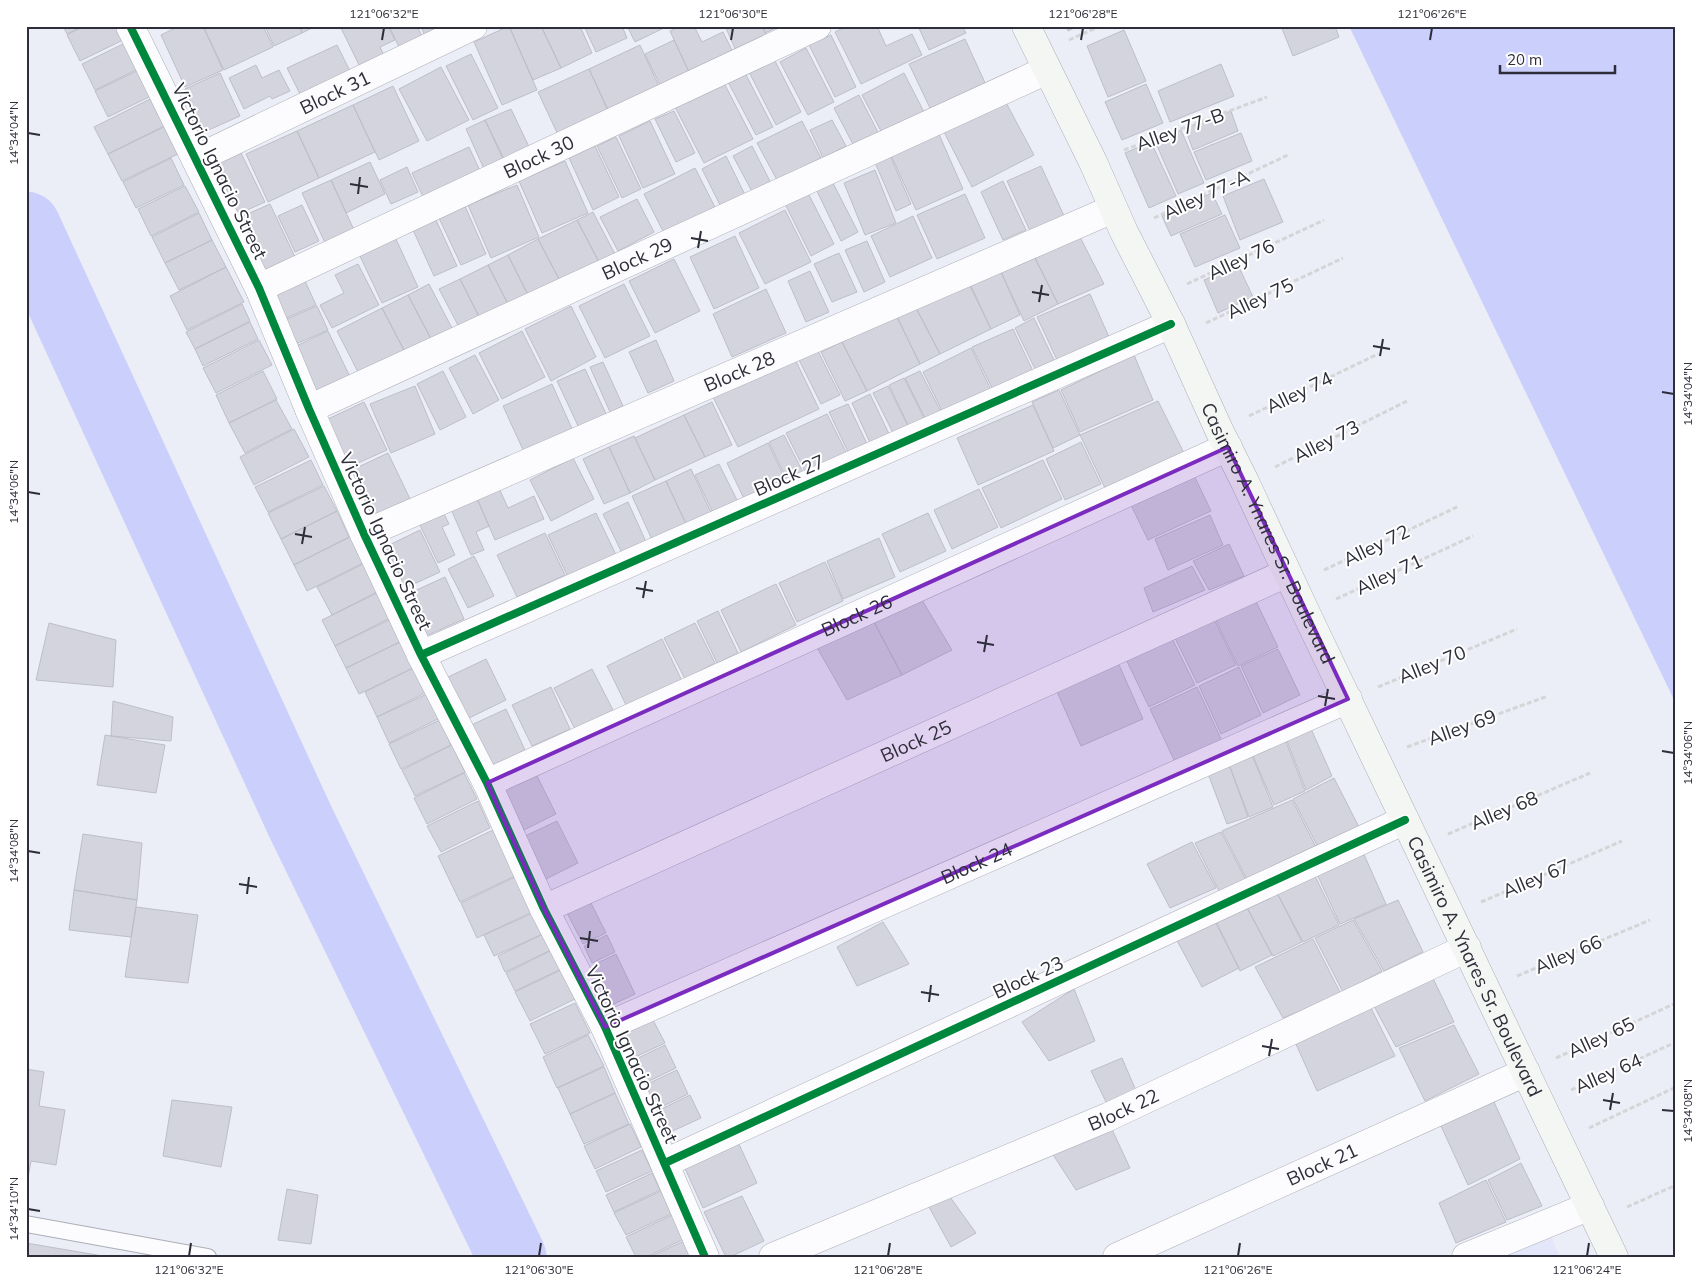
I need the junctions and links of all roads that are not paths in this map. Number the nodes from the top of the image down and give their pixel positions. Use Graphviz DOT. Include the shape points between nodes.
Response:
graph roads {
  1 [pos="130,26"];
  2 [pos="473,26"];
  3 [pos="817,26"];
  4 [pos="1026,26"];
  5 [pos="1047,70"];
  6 [pos="196,159"];
  7 [pos="1118,221"];
  8 [pos="259,288"];
  9 [pos="1174,331"];
  10 [pos="309,409"];
  11 [pos="1223,439"];
  12 [pos="364,534"];
  13 [pos="1290,579"];
  14 [pos="421,655"];
  15 [pos="1348,699"];
  16 [pos="487,783"];
  17 [pos="1405,820"];
  18 [pos="544,909"];
  19 [pos="1467,948"];
  20 [pos="605,1028"];
  21 [pos="1526,1072"];
  22 [pos="664,1163"];
  23 [pos="1593,1213"];
  24 [pos="26,1224"];
  25 [pos="208,1257"];
  26 [pos="705,1257"];
  27 [pos="773,1257"];
  28 [pos="1117,1257"];
  29 [pos="1466,1257"];
  30 [pos="1614,1257"];
  1 -- 6 [label="street, Victorio Ignacio Street"];
  2 -- 6 [label="street, Block 31"];
  3 -- 8 [label="street, Block 30"];
  4 -- 5 [label="main road, Casimiro A. Ynares Sr. Boulevard"];
  5 -- 7 [label="main road, Casimiro A. Ynares Sr. Boulevard"];
  5 -- 10 [label="street, Block 29"];
  6 -- 8 [label="street, Victorio Ignacio Street"];
  7 -- 9 [label="main road, Casimiro A. Ynares Sr. Boulevard"];
  7 -- 12 [label="street, Block 28"];
  8 -- 10 [label="street, Victorio Ignacio Street"];
  9 -- 11 [label="main road, Casimiro A. Ynares Sr. Boulevard"];
  9 -- 14 [label="street, Block 27"];
  10 -- 12 [label="street, Victorio Ignacio Street"];
  11 -- 13 [label="main road, Casimiro A. Ynares Sr. Boulevard"];
  11 -- 16 [label="street, Block 26"];
  12 -- 14 [label="street, Victorio Ignacio Street"];
  13 -- 15 [label="main road, Casimiro A. Ynares Sr. Boulevard"];
  13 -- 18 [label="street, Block 25"];
  14 -- 16 [label="street, Victorio Ignacio Street"];
  15 -- 17 [label="main road, Casimiro A. Ynares Sr. Boulevard"];
  15 -- 20 [label="street, Block 24"];
  16 -- 18 [label="street, Victorio Ignacio Street"];
  17 -- 19 [label="main road, Casimiro A. Ynares Sr. Boulevard"];
  17 -- 22 [label="street, Block 23"];
  18 -- 20 [label="street, Victorio Ignacio Street"];
  19 -- 21 [label="main road, Casimiro A. Ynares Sr. Boulevard"];
  19 -- 27 [label="street, Block 22" via="1108,1117"];
  20 -- 22 [label="street, Victorio Ignacio Street"];
  21 -- 23 [label="main road, Casimiro A. Ynares Sr. Boulevard"];
  21 -- 28 [label="street, Block 21"];
  22 -- 26 [label="street, Victorio Ignacio Street"];
  23 -- 29 [label="street"];
  23 -- 30 [label="main road, Casimiro A. Ynares Sr. Boulevard"];
  24 -- 25 [label="lane"];
}
